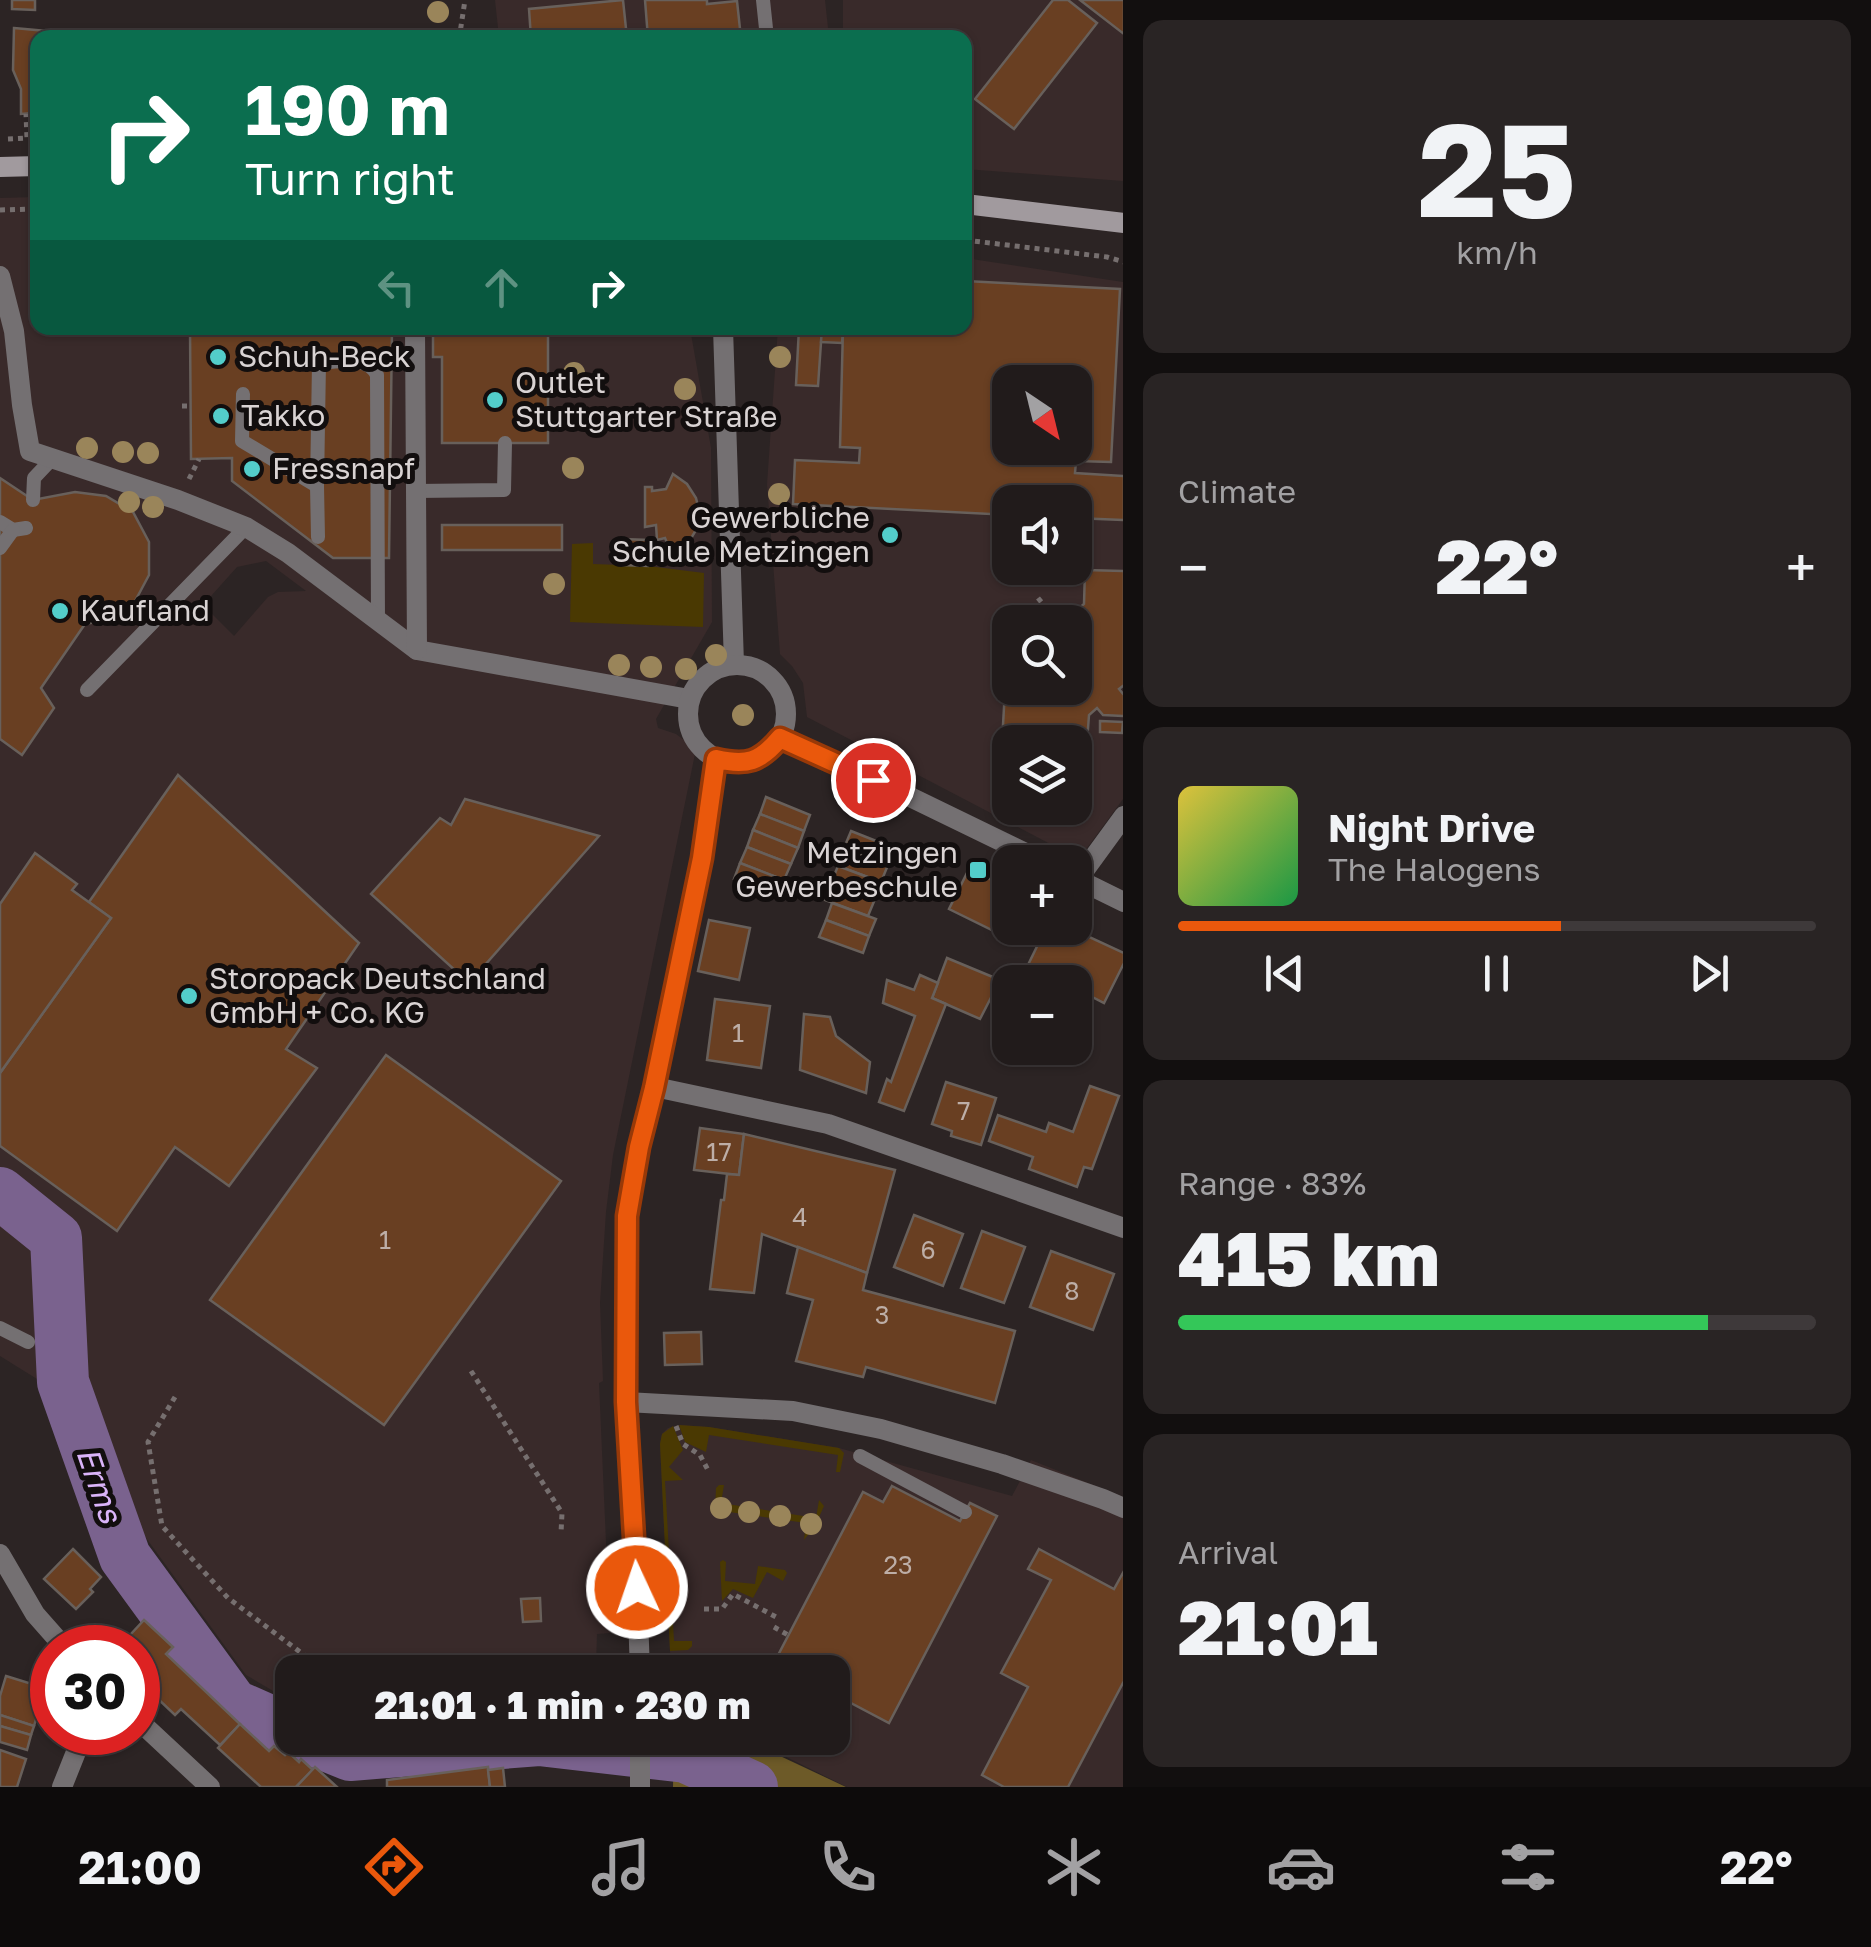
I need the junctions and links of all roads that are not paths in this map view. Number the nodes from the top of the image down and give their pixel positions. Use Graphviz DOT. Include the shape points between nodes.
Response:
graph roads {
  1 [pos="763,0"];
  2 [pos="766,30"];
  3 [pos="30,166"];
  4 [pos="0,167"];
  5 [pos="972,205"];
  6 [pos="1123,223"];
  7 [pos="0,276"];
  8 [pos="415,335"];
  9 [pos="721,335"];
  10 [pos="243,394"];
  11 [pos="505,443"];
  12 [pos="50,460"];
  13 [pos="316,486"];
  14 [pos="416,491"];
  15 [pos="32,500"];
  16 [pos="13,526"];
  17 [pos="246,527"];
  18 [pos="318,537"];
  19 [pos="0,548"];
  20 [pos="378,620"];
  21 [pos="417,650"];
  22 [pos="734,664"];
  23 [pos="87,690"];
  24 [pos="689,699"];
  25 [pos="780,738"];
  26 [pos="716,759"];
  27 [pos="1123,817"];
  28 [pos="1009,845"];
  29 [pos="1092,858"];
  30 [pos="1092,887"];
  31 [pos="1123,902"];
  32 [pos="654,1088"];
  33 [pos="1123,1228"];
  34 [pos="0,1328"];
  35 [pos="28,1342"];
  36 [pos="626,1402"];
  37 [pos="860,1456"];
  38 [pos="1123,1508"];
  39 [pos="965,1512"];
  40 [pos="0,1554"];
  41 [pos="45,1625"];
  42 [pos="639,1655"];
  43 [pos="160,1740"];
  44 [pos="75,1755"];
  45 [pos="640,1755"];
  46 [pos="62,1787"];
  47 [pos="210,1787"];
  48 [pos="640,1787"];
  1 -- 2 [label="lane"];
  3 -- 4 [label="main road"];
  5 -- 6 [label="main road"];
  7 -- 12 [label="street" via="30,451"];
  8 -- 14 [label="street"];
  9 -- 22 [label="street"];
  10 -- 13 [label="lane" via="242,442"];
  11 -- 14 [label="lane" via="504,490"];
  12 -- 15 [label="lane" via="34,478"];
  12 -- 17 [label="street"];
  13 -- 18 [label="lane"];
  13 -- 20 [label="lane" via="320,362 364,362 377,375"];
  14 -- 21 [label="street"];
  16 -- 19 [label="lane"];
  17 -- 20 [label="street"];
  17 -- 23 [label="lane"];
  20 -- 21 [label="street"];
  21 -- 24 [label="street"];
  22 -- 24 [label="street" via="709,672"];
  22 -- 25 [label="street" via="765,673 777,685 786,721"];
  24 -- 26 [label="street" via="688,724 697,744"];
  25 -- 26 [label="street" via="751,761"];
  25 -- 28 [label="street"];
  26 -- 32 [label="street"];
  27 -- 29 [label="street"];
  30 -- 31 [label="street"];
  32 -- 33 [label="street" via="828,1124"];
  32 -- 36 [label="street" via="627,1216"];
  34 -- 35 [label="lane"];
  36 -- 38 [label="street" via="793,1411 881,1429"];
  36 -- 42 [label="street"];
  37 -- 39 [label="lane"];
  40 -- 41 [label="street"];
  43 -- 47 [label="street"];
  44 -- 46 [label="street"];
  45 -- 48 [label="street"];
}
